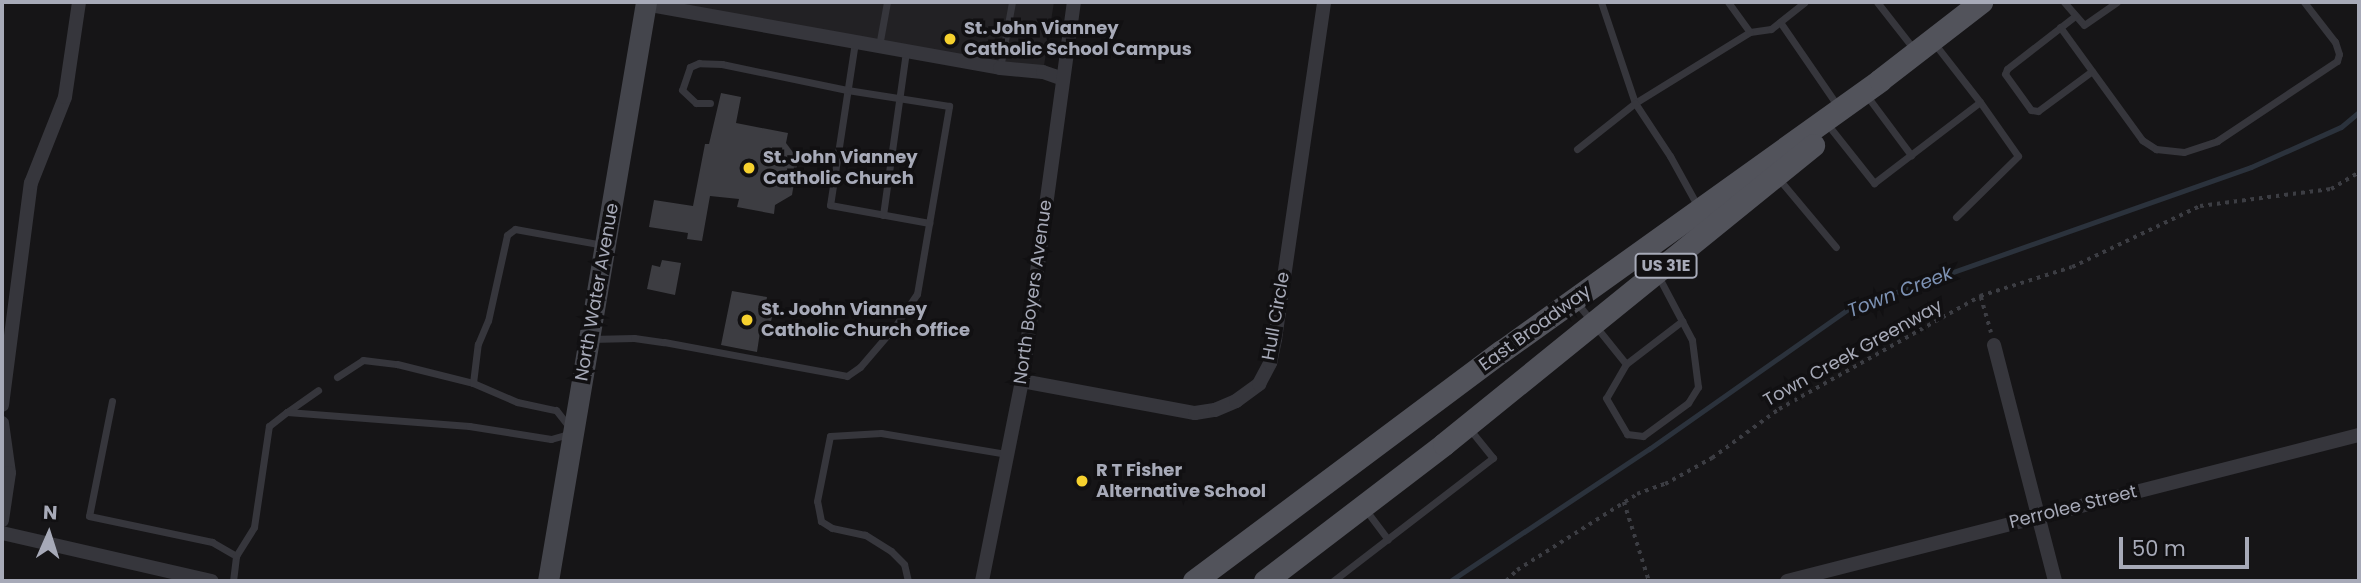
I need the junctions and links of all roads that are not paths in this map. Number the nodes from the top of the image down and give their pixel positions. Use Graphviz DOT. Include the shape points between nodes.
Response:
graph roads {
  1 [pos="79,2"];
  2 [pos="887,2"];
  3 [pos="1012,2"];
  4 [pos="1074,2"];
  5 [pos="1324,2"];
  6 [pos="1601,2"];
  7 [pos="1728,2"];
  8 [pos="1805,2"];
  9 [pos="1877,2"];
  10 [pos="1981,2"];
  11 [pos="2064,2"];
  12 [pos="2117,2"];
  13 [pos="2304,2"];
  14 [pos="646,3"];
  15 [pos="2075,16"];
  16 [pos="1780,22"];
  17 [pos="2060,27"];
  18 [pos="1750,32"];
  19 [pos="855,41"];
  20 [pos="1924,45"];
  21 [pos="879,46"];
  22 [pos="906,50"];
  23 [pos="1000,68"];
  24 [pos="2092,71"];
  25 [pos="1063,79"];
  26 [pos="848,90"];
  27 [pos="1875,90"];
  28 [pos="900,98"];
  29 [pos="1980,102"];
  30 [pos="710,103"];
  31 [pos="1635,103"];
  32 [pos="1840,119"];
  33 [pos="1577,149"];
  34 [pos="1911,155"];
  35 [pos="1776,175"];
  36 [pos="1699,209"];
  37 [pos="883,215"];
  38 [pos="1956,218"];
  39 [pos="929,223"];
  40 [pos="604,245"];
  41 [pos="1836,247"];
  42 [pos="1657,274"];
  43 [pos="1574,299"];
  44 [pos="1682,321"];
  45 [pos="1594,324"];
  46 [pos="589,339"];
  47 [pos="1994,345"];
  48 [pos="1626,364"];
  49 [pos="337,377"];
  50 [pos="1021,381"];
  51 [pos="473,383"];
  52 [pos="318,390"];
  53 [pos="112,401"];
  54 [pos="2,405"];
  55 [pos="287,412"];
  56 [pos="2,423"];
  57 [pos="1466,424"];
  58 [pos="574,433"];
  59 [pos="2359,435"];
  60 [pos="1007,454"];
  61 [pos="1363,506"];
  62 [pos="2039,515"];
  63 [pos="2,520"];
  64 [pos="2,533"];
  65 [pos="1388,539"];
  66 [pos="236,556"];
  67 [pos="212,581"];
  68 [pos="233,581"];
  69 [pos="548,581"];
  70 [pos="908,581"];
  71 [pos="982,581"];
  72 [pos="1194,581"];
  73 [pos="1265,581"];
  74 [pos="1333,581"];
  75 [pos="1787,581"];
  76 [pos="2055,581"];
  1 -- 54 [label="street" via="65,97 31,183"];
  2 -- 21 [label="lane"];
  3 -- 23 [label="lane"];
  4 -- 25 [label="street, North Boyers Avenue"];
  5 -- 50 [label="street, Hull Circle" via="1275,339 1259,384 1236,401 1195,413"];
  6 -- 31 [label="lane"];
  7 -- 18 [label="lane"];
  8 -- 16 [label="lane"];
  9 -- 20 [label="lane"];
  10 -- 20 [label="main road, East Broadway / US 31E"];
  11 -- 15 [label="lane"];
  12 -- 15 [label="lane" via="2088,24"];
  13 -- 24 [label="lane" via="2335,42 2337,61 2201,148 2175,151 2148,145"];
  14 -- 19 [label="street"];
  14 -- 40 [label="main road, North Water Avenue"];
  15 -- 17 [label="lane"];
  16 -- 18 [label="lane" via="1771,30"];
  16 -- 32 [label="lane"];
  17 -- 24 [label="lane"];
  17 -- 24 [label="lane" via="2005,71 2031,110 2038,111"];
  18 -- 31 [label="lane"];
  19 -- 21 [label="street"];
  19 -- 26 [label="lane"];
  20 -- 27 [label="main road, East Broadway / US 31E"];
  20 -- 29 [label="lane"];
  21 -- 22 [label="street"];
  22 -- 23 [label="street"];
  22 -- 28 [label="lane"];
  23 -- 25 [label="street"];
  25 -- 50 [label="street, North Boyers Avenue"];
  26 -- 28 [label="lane"];
  26 -- 30 [label="lane" via="699,63 690,67 682,90 696,103"];
  26 -- 37 [label="lane" via="830,205"];
  27 -- 32 [label="main road, East Broadway / US 31E"];
  27 -- 34 [label="lane"];
  28 -- 37 [label="lane"];
  28 -- 39 [label="lane" via="949,106"];
  29 -- 34 [label="lane"];
  29 -- 38 [label="lane" via="2018,156"];
  31 -- 33 [label="lane"];
  31 -- 36 [label="lane"];
  32 -- 34 [label="lane" via="1874,183"];
  32 -- 35 [label="main road, East Broadway / US 31E"];
  32 -- 36 [label="main road, East Broadway / US 31E"];
  35 -- 41 [label="lane"];
  35 -- 42 [label="main road, East Broadway / US 31E"];
  36 -- 43 [label="main road, East Broadway / US 31E"];
  37 -- 39 [label="lane"];
  39 -- 46 [label="lane" via="917,294 896,325 847,376 664,342"];
  40 -- 46 [label="main road, North Water Avenue"];
  40 -- 51 [label="lane" via="515,229 507,235 488,321 478,344"];
  42 -- 44 [label="lane"];
  42 -- 45 [label="main road, East Broadway / US 31E"];
  43 -- 45 [label="lane"];
  43 -- 72 [label="main road, East Broadway / US 31E"];
  44 -- 48 [label="lane"];
  44 -- 48 [label="lane" via="1692,340 1698,387 1688,403 1643,436 1627,434 1606,398"];
  45 -- 48 [label="lane"];
  45 -- 57 [label="main road, East Broadway / US 31E"];
  46 -- 58 [label="main road, North Water Avenue"];
  47 -- 62 [label="street"];
  49 -- 51 [label="lane" via="363,360"];
  50 -- 60 [label="street, North Boyers Avenue"];
  51 -- 58 [label="lane" via="517,402 556,410"];
  52 -- 55 [label="lane"];
  53 -- 66 [label="lane" via="89,516 212,542"];
  55 -- 58 [label="lane" via="455,424 551,439"];
  55 -- 66 [label="lane" via="269,426 254,527"];
  56 -- 63 [label="street" via="9,473"];
  57 -- 61 [label="main road, East Broadway / US 31E"];
  57 -- 65 [label="lane" via="1493,458"];
  58 -- 69 [label="main road, North Water Avenue"];
  59 -- 62 [label="street, Perrolee Street"];
  60 -- 70 [label="lane" via="881,433 830,436 817,501 821,520 832,528 865,535 891,551 904,564"];
  60 -- 71 [label="street, North Boyers Avenue"];
  61 -- 65 [label="lane"];
  61 -- 73 [label="main road, East Broadway / US 31E"];
  62 -- 75 [label="street, Perrolee Street"];
  62 -- 76 [label="street"];
  64 -- 67 [label="street"];
  65 -- 74 [label="lane"];
  66 -- 68 [label="lane"];
}
